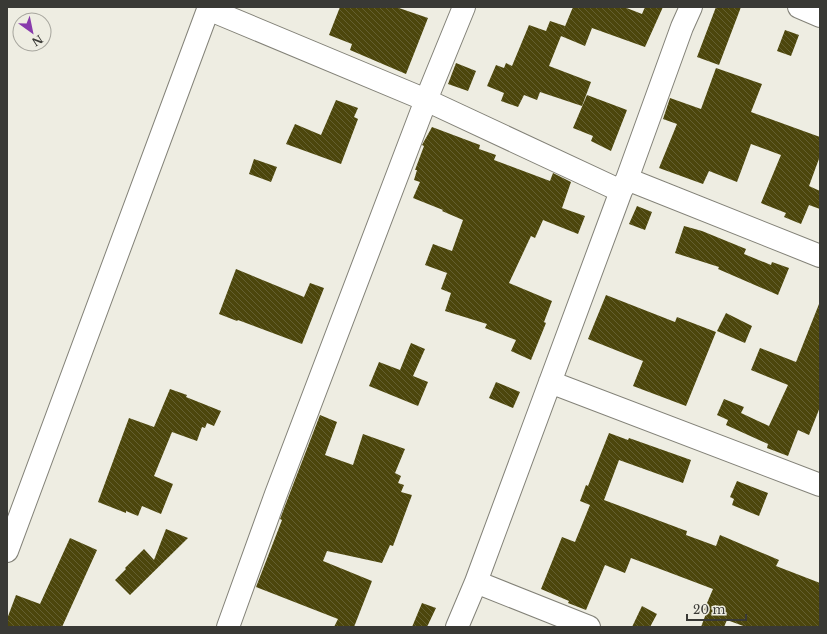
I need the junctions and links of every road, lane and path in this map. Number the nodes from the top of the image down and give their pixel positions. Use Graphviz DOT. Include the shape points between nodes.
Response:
graph roads {
  1 [pos="464,7"];
  2 [pos="691,7"];
  3 [pos="799,7"];
  4 [pos="209,8"];
  5 [pos="820,16"];
  6 [pos="426,100"];
  7 [pos="624,185"];
  8 [pos="820,256"];
  9 [pos="550,382"];
  10 [pos="820,485"];
  11 [pos="13,519"];
  12 [pos="7,551"];
  13 [pos="476,582"];
  14 [pos="228,627"];
  15 [pos="457,627"];
  16 [pos="589,627"];
  1 -- 6 [label="street"];
  2 -- 7 [label="street"];
  3 -- 5 [label="street"];
  4 -- 6 [label="street"];
  4 -- 11 [label="street"];
  6 -- 7 [label="street"];
  6 -- 14 [label="street"];
  7 -- 8 [label="street"];
  7 -- 9 [label="street"];
  9 -- 10 [label="street"];
  9 -- 13 [label="street"];
  11 -- 12 [label="street"];
  13 -- 15 [label="street"];
  13 -- 16 [label="street"];
}
